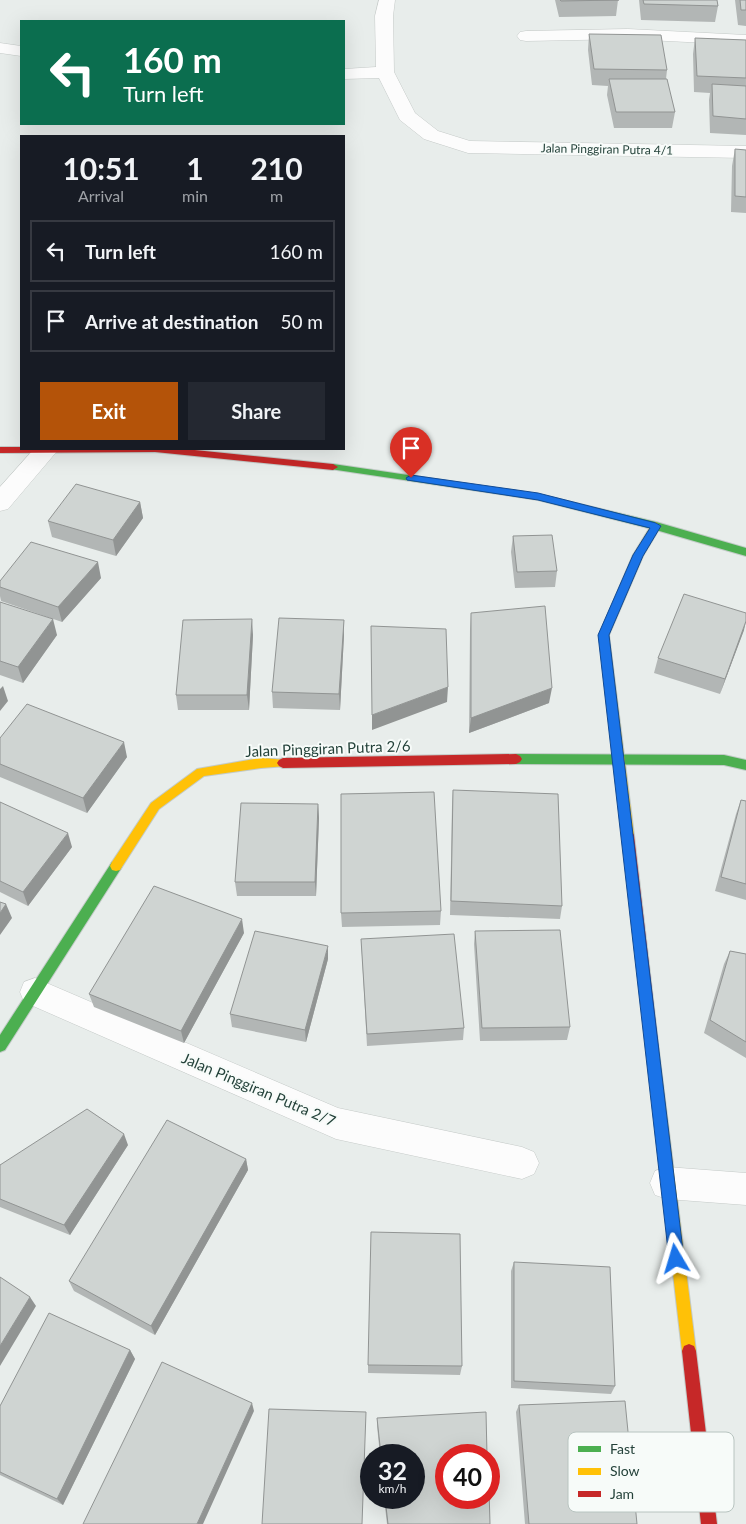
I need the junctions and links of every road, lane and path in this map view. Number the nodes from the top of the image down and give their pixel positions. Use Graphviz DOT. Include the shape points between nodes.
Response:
graph roads {
  1 [pos="387,0"];
  2 [pos="526,36"];
  3 [pos="746,40"];
  4 [pos="0,48"];
  5 [pos="20,51"];
  6 [pos="385,72"];
  7 [pos="345,74"];
  8 [pos="746,152"];
  9 [pos="0,450"];
  10 [pos="46,450"];
  11 [pos="166,450"];
  12 [pos="0,502"];
  13 [pos="656,526"];
  14 [pos="746,552"];
  15 [pos="618,758"];
  16 [pos="746,765"];
  17 [pos="35,992"];
  18 [pos="0,1046"];
  19 [pos="522,1163"];
  20 [pos="667,1183"];
  21 [pos="746,1189"];
  22 [pos="698,1432"];
  1 -- 6 [label="street" via="384,16"];
  2 -- 3 [label="street" via="628,34"];
  4 -- 5 [label="street"];
  6 -- 7 [label="street"];
  6 -- 8 [label="street, Jalan Pinggiran Putra 4/1" via="407,116 430,135 468,148"];
  9 -- 10 [label="street"];
  10 -- 12 [label="street"];
  11 -- 13 [label="street" via="320,464 538,497"];
  13 -- 14 [label="street"];
  13 -- 15 [label="street" via="638,555 604,635"];
  15 -- 16 [label="street, Jalan Pinggiran Putra 2/6" via="724,760"];
  15 -- 17 [label="street, Jalan Pinggiran Putra 2/6" via="261,762 201,772 155,806"];
  15 -- 20 [label="street"];
  17 -- 18 [label="street, Jalan Pinggiran Putra 2/6"];
  17 -- 19 [label="street, Jalan Pinggiran Putra 2/7" via="336,1123"];
  20 -- 21 [label="street"];
  20 -- 22 [label="street"];
}
